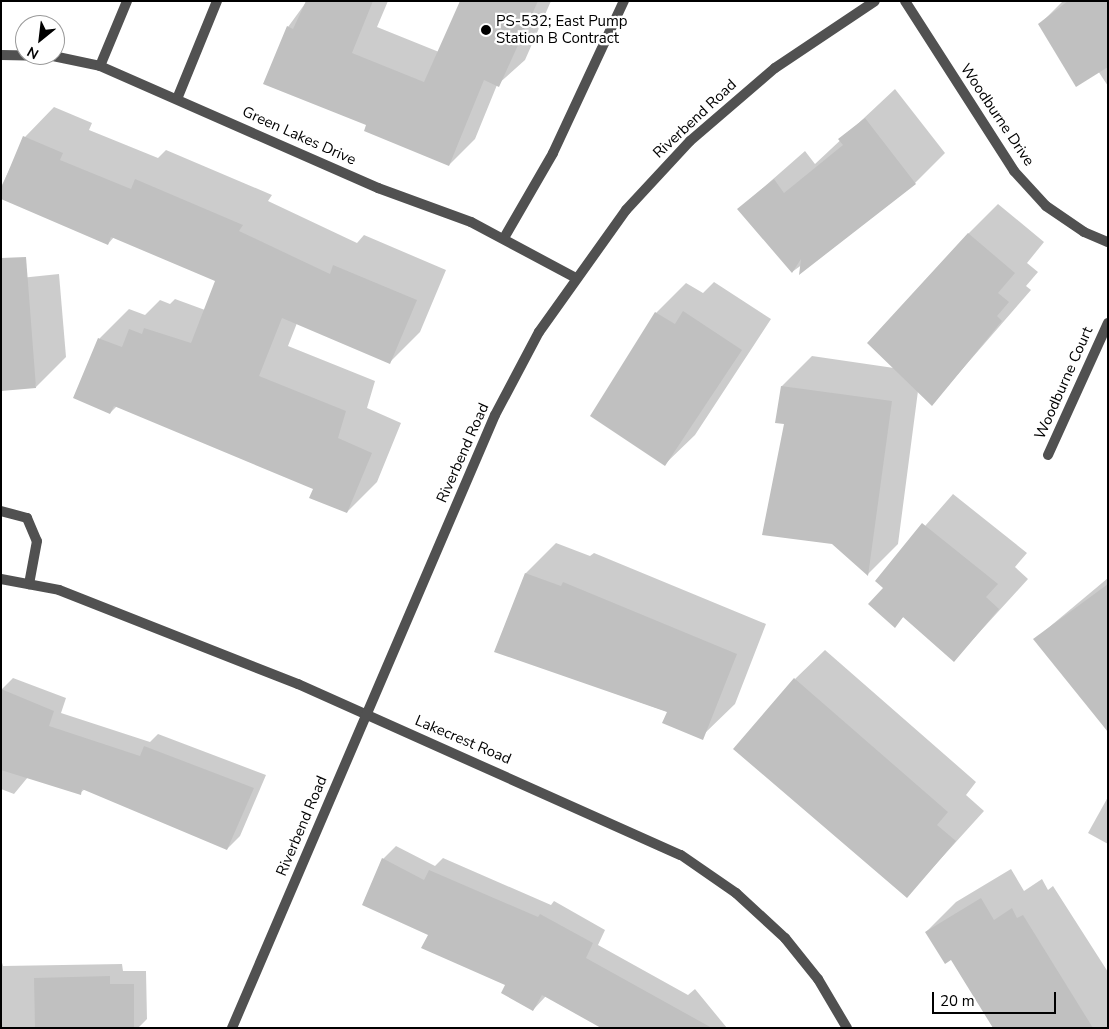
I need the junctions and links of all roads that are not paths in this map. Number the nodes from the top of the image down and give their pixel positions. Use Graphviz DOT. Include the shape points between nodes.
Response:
graph roads {
  1 [pos="127,1"];
  2 [pos="217,1"];
  3 [pos="624,1"];
  4 [pos="875,1"];
  5 [pos="905,1"];
  6 [pos="1,55"];
  7 [pos="100,66"];
  8 [pos="177,99"];
  9 [pos="504,238"];
  10 [pos="1108,242"];
  11 [pos="574,277"];
  12 [pos="1108,323"];
  13 [pos="1048,455"];
  14 [pos="1,511"];
  15 [pos="1,579"];
  16 [pos="29,584"];
  17 [pos="366,714"];
  18 [pos="232,1028"];
  19 [pos="847,1028"];
  1 -- 7 [label="street"];
  2 -- 8 [label="street"];
  3 -- 9 [label="street" via="553,154"];
  4 -- 11 [label="street, Riverbend Road" via="775,68 690,141 626,210"];
  5 -- 10 [label="street, Woodburne Drive" via="1014,171 1046,206 1084,232"];
  6 -- 7 [label="street, Green Lakes Drive" via="53,56"];
  7 -- 8 [label="street, Green Lakes Drive"];
  8 -- 9 [label="street, Green Lakes Drive" via="378,188"];
  9 -- 11 [label="street, Green Lakes Drive"];
  11 -- 17 [label="street, Riverbend Road" via="495,415"];
  12 -- 13 [label="street, Woodburne Court"];
  14 -- 16 [label="street" via="27,518 37,541"];
  15 -- 16 [label="street, Lakecrest Road"];
  16 -- 17 [label="street, Lakecrest Road" via="59,590"];
  17 -- 18 [label="street, Riverbend Road"];
  17 -- 19 [label="street, Lakecrest Road" via="681,854 736,893 784,938 818,979"];
}
